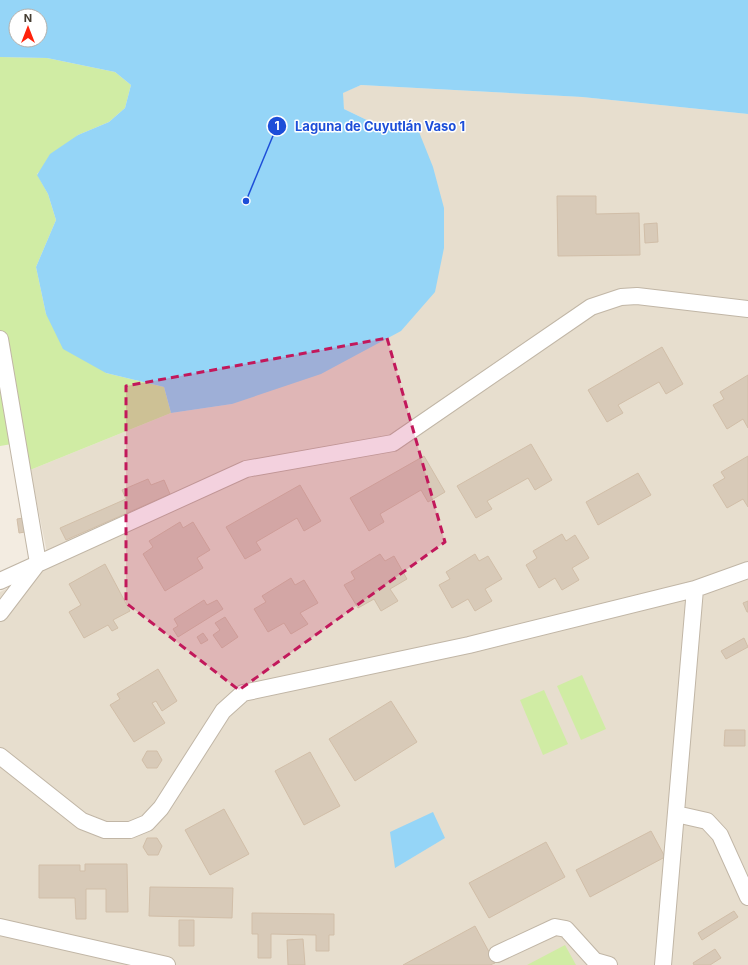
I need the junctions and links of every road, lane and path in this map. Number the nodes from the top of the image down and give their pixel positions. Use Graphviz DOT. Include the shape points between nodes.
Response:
graph roads {
  1 [pos="748,309"];
  2 [pos="0,339"];
  3 [pos="38,563"];
  4 [pos="748,570"];
  5 [pos="0,582"];
  6 [pos="695,589"];
  7 [pos="0,613"];
  8 [pos="0,756"];
  9 [pos="676,814"];
  10 [pos="748,897"];
  11 [pos="0,927"];
  12 [pos="498,954"];
  13 [pos="167,965"];
  14 [pos="609,965"];
  15 [pos="663,965"];
  1 -- 3 [label="street" via="637,296 620,297 591,307 393,443 246,469"];
  2 -- 3 [label="street"];
  3 -- 5 [label="street"];
  3 -- 7 [label="street"];
  4 -- 6 [label="street"];
  6 -- 8 [label="street" via="469,644 243,693 223,711 161,808 147,823 130,830 104,830 82,821"];
  6 -- 9 [label="street"];
  9 -- 10 [label="street" via="707,821 720,835"];
  9 -- 15 [label="street"];
  11 -- 13 [label="street"];
  12 -- 14 [label="street" via="555,927 566,929 595,961"];
}
